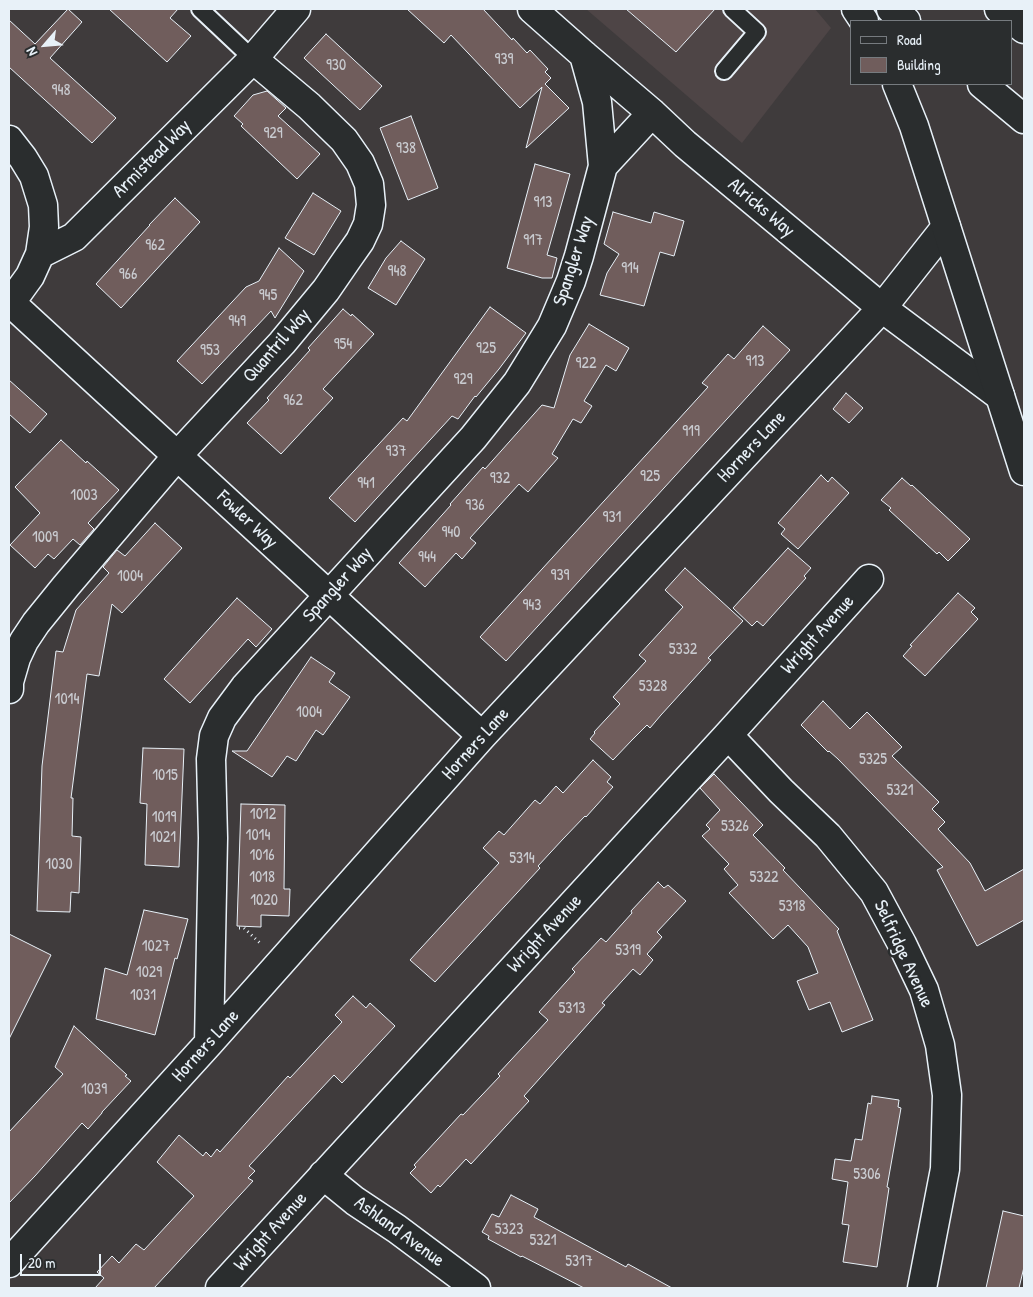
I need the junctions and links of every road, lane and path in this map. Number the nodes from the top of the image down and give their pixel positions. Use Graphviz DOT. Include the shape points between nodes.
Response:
graph roads {
  1 [pos="200,9"];
  2 [pos="296,9"];
  3 [pos="532,9"];
  4 [pos="732,9"];
  5 [pos="856,9"];
  6 [pos="891,9"];
  7 [pos="999,9"];
  8 [pos="863,20"];
  9 [pos="905,20"];
  10 [pos="1013,20"];
  11 [pos="1013,20"];
  12 [pos="1024,29"];
  13 [pos="584,56"];
  14 [pos="253,58"];
  15 [pos="724,71"];
  16 [pos="897,85"];
  17 [pos="983,85"];
  18 [pos="652,113"];
  19 [pos="1024,119"];
  20 [pos="9,140"];
  21 [pos="603,166"];
  22 [pos="946,227"];
  23 [pos="40,254"];
  24 [pos="10,304"];
  25 [pos="882,308"];
  26 [pos="1000,396"];
  27 [pos="177,456"];
  28 [pos="1024,471"];
  29 [pos="869,579"];
  30 [pos="328,595"];
  31 [pos="9,689"];
  32 [pos="728,735"];
  33 [pos="482,736"];
  34 [pos="211,926"];
  35 [pos="263,946"];
  36 [pos="209,1043"];
  37 [pos="323,1175"];
  38 [pos="9,1263"];
  39 [pos="220,1288"];
  40 [pos="476,1288"];
  41 [pos="922,1288"];
  1 -- 14 [label="lane, Quantril Way"];
  2 -- 14 [label="street, Armistead Way"];
  3 -- 13 [label="street, Alricks Way"];
  4 -- 15 [label="lane" via="757,32"];
  5 -- 8 [label="street"];
  6 -- 9 [label="street"];
  7 -- 11 [label="street"];
  10 -- 12 [label="street"];
  13 -- 18 [label="street, Alricks Way"];
  13 -- 21 [label="street, Spangler Way" via="597,102"];
  14 -- 23 [label="street, Armistead Way" via="74,237"];
  14 -- 27 [label="street, Quantril Way" via="344,140 360,163 369,184 371,205 368,224 326,290 282,343"];
  16 -- 22 [label="street"];
  17 -- 19 [label="street"];
  18 -- 21 [label="street, Spangler Way"];
  18 -- 25 [label="street, Alricks Way"];
  20 -- 23 [label="street" via="34,176 43,205"];
  21 -- 30 [label="street, Spangler Way" via="571,280 552,326 517,383 473,438"];
  22 -- 25 [label="street, Horners Lane"];
  22 -- 26 [label="street"];
  23 -- 24 [label="street" via="30,276"];
  24 -- 27 [label="street, Fowler Way"];
  25 -- 26 [label="street, Alricks Way"];
  25 -- 33 [label="street, Horners Lane"];
  26 -- 28 [label="street"];
  27 -- 30 [label="street, Fowler Way"];
  27 -- 31 [label="street, Quantril Way" via="36,623 16,658"];
  29 -- 32 [label="street, Wright Avenue"];
  30 -- 33 [label="street, Fowler Way"];
  30 -- 34 [label="street, Spangler Way" via="245,688 222,718 214,736 211,758"];
  32 -- 37 [label="street, Wright Avenue"];
  32 -- 41 [label="street, Selfridge Avenue" via="828,836 874,892 924,990 940,1045 947,1095 945,1169"];
  33 -- 36 [label="street, Horners Lane"];
  34 -- 35 [label="path" via="244,928"];
  34 -- 36 [label="street, Spangler Way"];
  36 -- 38 [label="street, Horners Lane"];
  37 -- 39 [label="street, Wright Avenue"];
  37 -- 40 [label="street, Ashland Avenue"];
}
